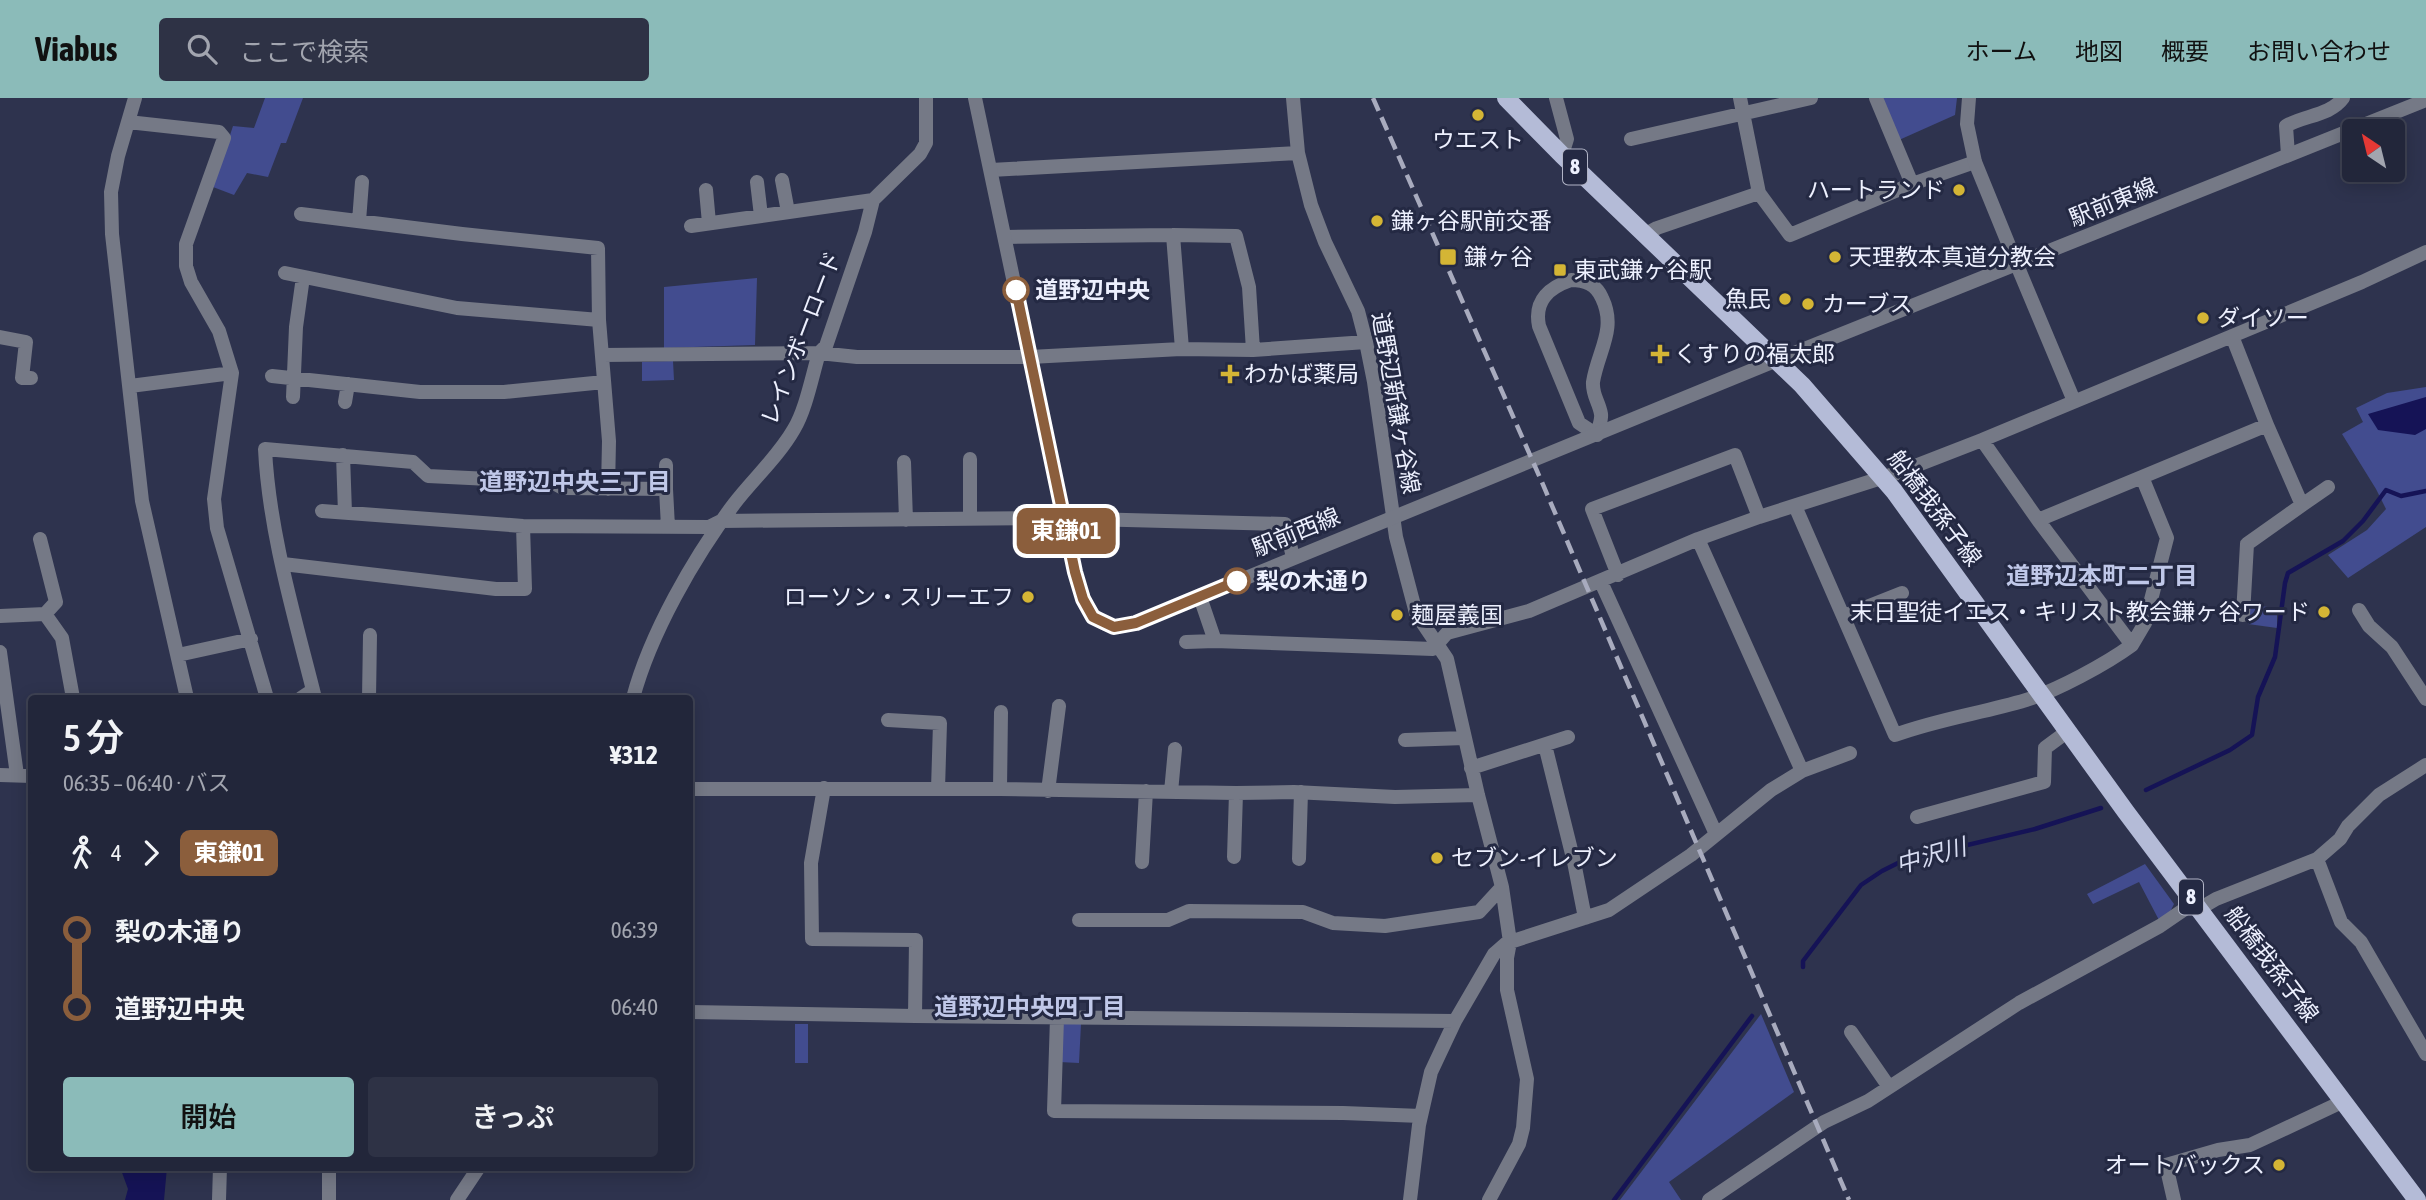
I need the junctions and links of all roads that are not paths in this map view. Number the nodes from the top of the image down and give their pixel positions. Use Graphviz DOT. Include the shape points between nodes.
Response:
graph roads {
  1 [pos="135,98"];
  2 [pos="926,98"];
  3 [pos="975,98"];
  4 [pos="1293,98"];
  5 [pos="1506,98"];
  6 [pos="1556,98"];
  7 [pos="1740,98"];
  8 [pos="1811,98"];
  9 [pos="1876,98"];
  10 [pos="1969,98"];
  11 [pos="2343,98"];
  12 [pos="2426,100"];
  13 [pos="1743,113"];
  14 [pos="128,122"];
  15 [pos="1631,139"];
  16 [pos="1298,153"];
  17 [pos="1562,155"];
  18 [pos="2288,156"];
  19 [pos="1975,162"];
  20 [pos="991,170"];
  21 [pos="782,180"];
  22 [pos="362,182"];
  23 [pos="757,182"];
  24 [pos="1912,184"];
  25 [pos="706,190"];
  26 [pos="1759,193"];
  27 [pos="873,200"];
  28 [pos="788,212"];
  29 [pos="301,214"];
  30 [pos="761,216"];
  31 [pos="359,221"];
  32 [pos="709,223"];
  33 [pos="691,226"];
  34 [pos="1173,235"];
  35 [pos="1644,235"];
  36 [pos="1005,237"];
  37 [pos="2426,252"];
  38 [pos="2017,265"];
  39 [pos="285,273"];
  40 [pos="303,277"];
  41 [pos="600,320"];
  42 [pos="2232,336"];
  43 [pos="0,337"];
  44 [pos="1366,342"];
  45 [pos="1182,349"];
  46 [pos="1253,350"];
  47 [pos="819,353"];
  48 [pos="602,355"];
  49 [pos="1030,357"];
  50 [pos="1777,360"];
  51 [pos="232,373"];
  52 [pos="272,376"];
  53 [pos="31,378"];
  54 [pos="292,379"];
  55 [pos="604,382"];
  56 [pos="348,384"];
  57 [pos="130,386"];
  58 [pos="293,397"];
  59 [pos="2074,401"];
  60 [pos="345,402"];
  61 [pos="2267,425"];
  62 [pos="1597,435"];
  63 [pos="1982,440"];
  64 [pos="343,456"];
  65 [pos="970,459"];
  66 [pos="904,461"];
  67 [pos="666,464"];
  68 [pos="2142,477"];
  69 [pos="1883,478"];
  70 [pos="2328,486"];
  71 [pos="608,489"];
  72 [pos="666,489"];
  73 [pos="2302,505"];
  74 [pos="1795,506"];
  75 [pos="322,512"];
  76 [pos="345,513"];
  77 [pos="1394,517"];
  78 [pos="1759,517"];
  79 [pos="970,519"];
  80 [pos="1064,519"];
  81 [pos="906,520"];
  82 [pos="2038,520"];
  83 [pos="721,521"];
  84 [pos="523,526"];
  85 [pos="668,527"];
  86 [pos="40,539"];
  87 [pos="1698,539"];
  88 [pos="1293,557"];
  89 [pos="283,564"];
  90 [pos="1618,575"];
  91 [pos="1601,582"];
  92 [pos="1902,593"];
  93 [pos="1200,597"];
  94 [pos="2359,610"];
  95 [pos="45,614"];
  96 [pos="2243,615"];
  97 [pos="0,616"];
  98 [pos="1844,616"];
  99 [pos="370,635"];
  100 [pos="251,639"];
  101 [pos="1215,641"];
  102 [pos="1186,642"];
  103 [pos="1437,644"];
  104 [pos="2132,645"];
  105 [pos="0,652"];
  106 [pos="178,655"];
  107 [pos="2042,694"];
  108 [pos="72,695"];
  109 [pos="186,695"];
  110 [pos="266,695"];
  111 [pos="310,695"];
  112 [pos="369,695"];
  113 [pos="635,695"];
  114 [pos="2426,699"];
  115 [pos="1059,706"];
  116 [pos="1002,712"];
  117 [pos="888,720"];
  118 [pos="2068,731"];
  119 [pos="1568,737"];
  120 [pos="1465,738"];
  121 [pos="1405,740"];
  122 [pos="1545,745"];
  123 [pos="1175,749"];
  124 [pos="1850,753"];
  125 [pos="2426,765"];
  126 [pos="1471,768"];
  127 [pos="1802,771"];
  128 [pos="0,775"];
  129 [pos="24,775"];
  130 [pos="824,788"];
  131 [pos="693,789"];
  132 [pos="938,789"];
  133 [pos="1000,789"];
  134 [pos="1048,791"];
  135 [pos="1146,792"];
  136 [pos="1171,792"];
  137 [pos="1301,792"];
  138 [pos="1236,793"];
  139 [pos="1478,795"];
  140 [pos="1917,817"];
  141 [pos="1716,834"];
  142 [pos="1234,857"];
  143 [pos="1300,859"];
  144 [pos="2317,859"];
  145 [pos="1142,862"];
  146 [pos="1502,887"];
  147 [pos="2197,905"];
  148 [pos="1585,918"];
  149 [pos="1079,920"];
  150 [pos="1510,941"];
  151 [pos="693,1012"];
  152 [pos="915,1016"];
  153 [pos="1057,1018"];
  154 [pos="1455,1021"];
  155 [pos="1851,1032"];
  156 [pos="2426,1054"];
  157 [pos="1889,1087"];
  158 [pos="2344,1101"];
  159 [pos="1421,1116"];
  160 [pos="220,1171"];
  161 [pos="328,1171"];
  162 [pos="476,1171"];
  163 [pos="219,1200"];
  164 [pos="328,1200"];
  165 [pos="457,1200"];
  166 [pos="1410,1200"];
  167 [pos="1489,1200"];
  168 [pos="1709,1200"];
  169 [pos="2174,1200"];
  170 [pos="2417,1200"];
  1 -- 14 [label="street"];
  2 -- 27 [label="street" via="926,143"];
  3 -- 20 [label="street, 駅前西線"];
  4 -- 16 [label="street, 道野辺新鎌ヶ谷線"];
  5 -- 17 [label="main road, 船橋我孫子線 / 8"];
  6 -- 17 [label="street" via="1567,139"];
  7 -- 13 [label="street"];
  8 -- 13 [label="street"];
  9 -- 24 [label="street"];
  10 -- 19 [label="street" via="1967,124"];
  11 -- 18 [label="street" via="2323,113 2286,126"];
  12 -- 18 [label="street, 駅前東線"];
  13 -- 15 [label="street"];
  13 -- 26 [label="street"];
  14 -- 51 [label="street" via="219,132 224,138 186,244 186,266 219,331"];
  14 -- 57 [label="street" via="111,192"];
  16 -- 20 [label="street"];
  16 -- 44 [label="street, 道野辺新鎌ヶ谷線" via="1311,205"];
  17 -- 35 [label="main road, 船橋我孫子線 / 8"];
  18 -- 38 [label="street, 駅前東線"];
  19 -- 24 [label="street"];
  19 -- 38 [label="street"];
  20 -- 36 [label="street, 駅前西線"];
  21 -- 28 [label="street"];
  22 -- 31 [label="street"];
  23 -- 30 [label="street"];
  24 -- 26 [label="street" via="1790,235"];
  25 -- 32 [label="street"];
  26 -- 35 [label="street"];
  27 -- 28 [label="street"];
  27 -- 47 [label="street, レインボーロード" via="826,346"];
  28 -- 30 [label="street"];
  29 -- 31 [label="street"];
  30 -- 32 [label="street"];
  31 -- 41 [label="street" via="598,248"];
  32 -- 33 [label="street"];
  34 -- 36 [label="street"];
  34 -- 45 [label="street"];
  34 -- 46 [label="street" via="1236,236 1249,288"];
  35 -- 50 [label="main road, 船橋我孫子線 / 8"];
  36 -- 49 [label="street, 駅前西線"];
  37 -- 42 [label="street"];
  38 -- 50 [label="street, 駅前東線"];
  38 -- 59 [label="street"];
  39 -- 40 [label="street"];
  40 -- 41 [label="street" via="457,308"];
  40 -- 54 [label="street"];
  41 -- 48 [label="street"];
  42 -- 59 [label="street"];
  42 -- 61 [label="street"];
  43 -- 53 [label="street" via="26,342 22,378"];
  44 -- 46 [label="street"];
  44 -- 77 [label="street, 道野辺新鎌ヶ谷線"];
  45 -- 46 [label="street"];
  45 -- 49 [label="street"];
  47 -- 48 [label="street"];
  47 -- 49 [label="street"];
  47 -- 83 [label="street, レインボーロード" via="796,426"];
  48 -- 55 [label="street"];
  49 -- 80 [label="street, 駅前西線"];
  50 -- 62 [label="street, 駅前西線"];
  50 -- 69 [label="main road, 船橋我孫子線 / 8"];
  51 -- 57 [label="street"];
  51 -- 100 [label="street" via="214,499 217,527"];
  52 -- 54 [label="street"];
  54 -- 56 [label="street"];
  54 -- 58 [label="street"];
  55 -- 56 [label="street" via="504,392 420,392"];
  55 -- 71 [label="street"];
  56 -- 60 [label="street"];
  57 -- 106 [label="street" via="142,501"];
  59 -- 63 [label="street"];
  61 -- 68 [label="street"];
  61 -- 73 [label="street"];
  62 -- 62 [label="street" via="1579,423 1537,316 1542,298 1571,280 1592,284 1608,311 1593,383 1601,414"];
  62 -- 77 [label="street, 駅前西線"];
  63 -- 69 [label="street"];
  63 -- 82 [label="street"];
  64 -- 71 [label="street" via="413,462 428,476"];
  64 -- 76 [label="street"];
  64 -- 89 [label="street" via="265,449"];
  65 -- 79 [label="street"];
  66 -- 81 [label="street"];
  67 -- 72 [label="street"];
  68 -- 82 [label="street"];
  68 -- 104 [label="street" via="2167,538 2145,623"];
  69 -- 74 [label="street"];
  69 -- 107 [label="main road, 船橋我孫子線 / 8"];
  70 -- 73 [label="street"];
  71 -- 72 [label="street"];
  72 -- 85 [label="street"];
  73 -- 96 [label="street" via="2247,544"];
  74 -- 78 [label="street"];
  74 -- 98 [label="street"];
  75 -- 76 [label="street"];
  76 -- 84 [label="street"];
  77 -- 88 [label="street, 駅前西線"];
  77 -- 103 [label="street, 道野辺新鎌ヶ谷線" via="1416,614"];
  78 -- 87 [label="street"];
  78 -- 90 [label="street" via="1735,455 1592,509"];
  79 -- 80 [label="street"];
  79 -- 81 [label="street"];
  80 -- 88 [label="street" via="1292,524"];
  80 -- 93 [label="street, 駅前西線" via="1083,599 1093,617 1114,627 1136,623"];
  81 -- 83 [label="street"];
  82 -- 104 [label="street"];
  83 -- 85 [label="street" via="709,527"];
  83 -- 113 [label="street, レインボーロード" via="681,587"];
  84 -- 85 [label="street"];
  84 -- 89 [label="street" via="525,589 496,590"];
  86 -- 95 [label="street" via="56,602"];
  87 -- 90 [label="street"];
  87 -- 127 [label="street"];
  88 -- 93 [label="street, 駅前西線"];
  89 -- 111 [label="street"];
  90 -- 91 [label="street"];
  91 -- 103 [label="street" via="1529,611 1447,633"];
  91 -- 141 [label="street"];
  92 -- 98 [label="street"];
  93 -- 101 [label="street"];
  94 -- 114 [label="street" via="2392,647"];
  95 -- 97 [label="street"];
  95 -- 108 [label="street" via="62,638"];
  98 -- 107 [label="street" via="1895,735"];
  99 -- 112 [label="street"];
  100 -- 106 [label="street"];
  100 -- 110 [label="street"];
  101 -- 102 [label="street"];
  101 -- 103 [label="street" via="1433,649"];
  103 -- 120 [label="street, 道野辺新鎌ヶ谷線" via="1447,659"];
  104 -- 107 [label="street"];
  105 -- 129 [label="street"];
  106 -- 109 [label="street"];
  107 -- 118 [label="main road, 船橋我孫子線 / 8"];
  115 -- 134 [label="street"];
  116 -- 133 [label="street"];
  117 -- 132 [label="street" via="940,723"];
  118 -- 140 [label="street" via="2045,748 2044,782"];
  118 -- 147 [label="main road, 船橋我孫子線 / 8"];
  119 -- 122 [label="street"];
  120 -- 121 [label="street"];
  120 -- 126 [label="street, 道野辺新鎌ヶ谷線"];
  122 -- 126 [label="street"];
  122 -- 148 [label="street"];
  123 -- 136 [label="street"];
  124 -- 127 [label="street"];
  125 -- 144 [label="street" via="2379,795"];
  126 -- 139 [label="street, 道野辺新鎌ヶ谷線"];
  127 -- 141 [label="street"];
  128 -- 129 [label="street"];
  130 -- 131 [label="street"];
  130 -- 132 [label="street"];
  130 -- 152 [label="street" via="811,863 812,939 916,940"];
  132 -- 133 [label="street"];
  133 -- 134 [label="street"];
  134 -- 135 [label="street"];
  135 -- 136 [label="street"];
  135 -- 145 [label="street"];
  136 -- 138 [label="street"];
  137 -- 138 [label="street"];
  137 -- 139 [label="street"];
  137 -- 143 [label="street"];
  138 -- 142 [label="street"];
  139 -- 146 [label="street, 道野辺新鎌ヶ谷線"];
  141 -- 148 [label="street" via="1609,910"];
  144 -- 147 [label="street"];
  144 -- 156 [label="street" via="2341,922 2361,942"];
  146 -- 149 [label="street" via="1479,912 1385,926 1334,923 1303,912 1189,911 1168,920"];
  146 -- 150 [label="street, 道野辺新鎌ヶ谷線"];
  147 -- 157 [label="street" via="2020,1003"];
  147 -- 158 [label="main road, 船橋我孫子線 / 8"];
  148 -- 150 [label="street"];
  150 -- 154 [label="street" via="1493,954"];
  150 -- 167 [label="street, 道野辺新鎌ヶ谷線" via="1507,990 1527,1079 1526,1094 1520,1143"];
  151 -- 152 [label="street"];
  152 -- 153 [label="street"];
  153 -- 154 [label="street"];
  153 -- 159 [label="street" via="1055,1111"];
  154 -- 159 [label="street" via="1431,1072"];
  155 -- 157 [label="street"];
  157 -- 168 [label="street" via="1824,1122"];
  158 -- 169 [label="street" via="2250,1145 2166,1166"];
  158 -- 170 [label="main road, 船橋我孫子線 / 8"];
  159 -- 166 [label="street"];
  160 -- 163 [label="street"];
  161 -- 164 [label="street"];
  162 -- 165 [label="street"];
}
